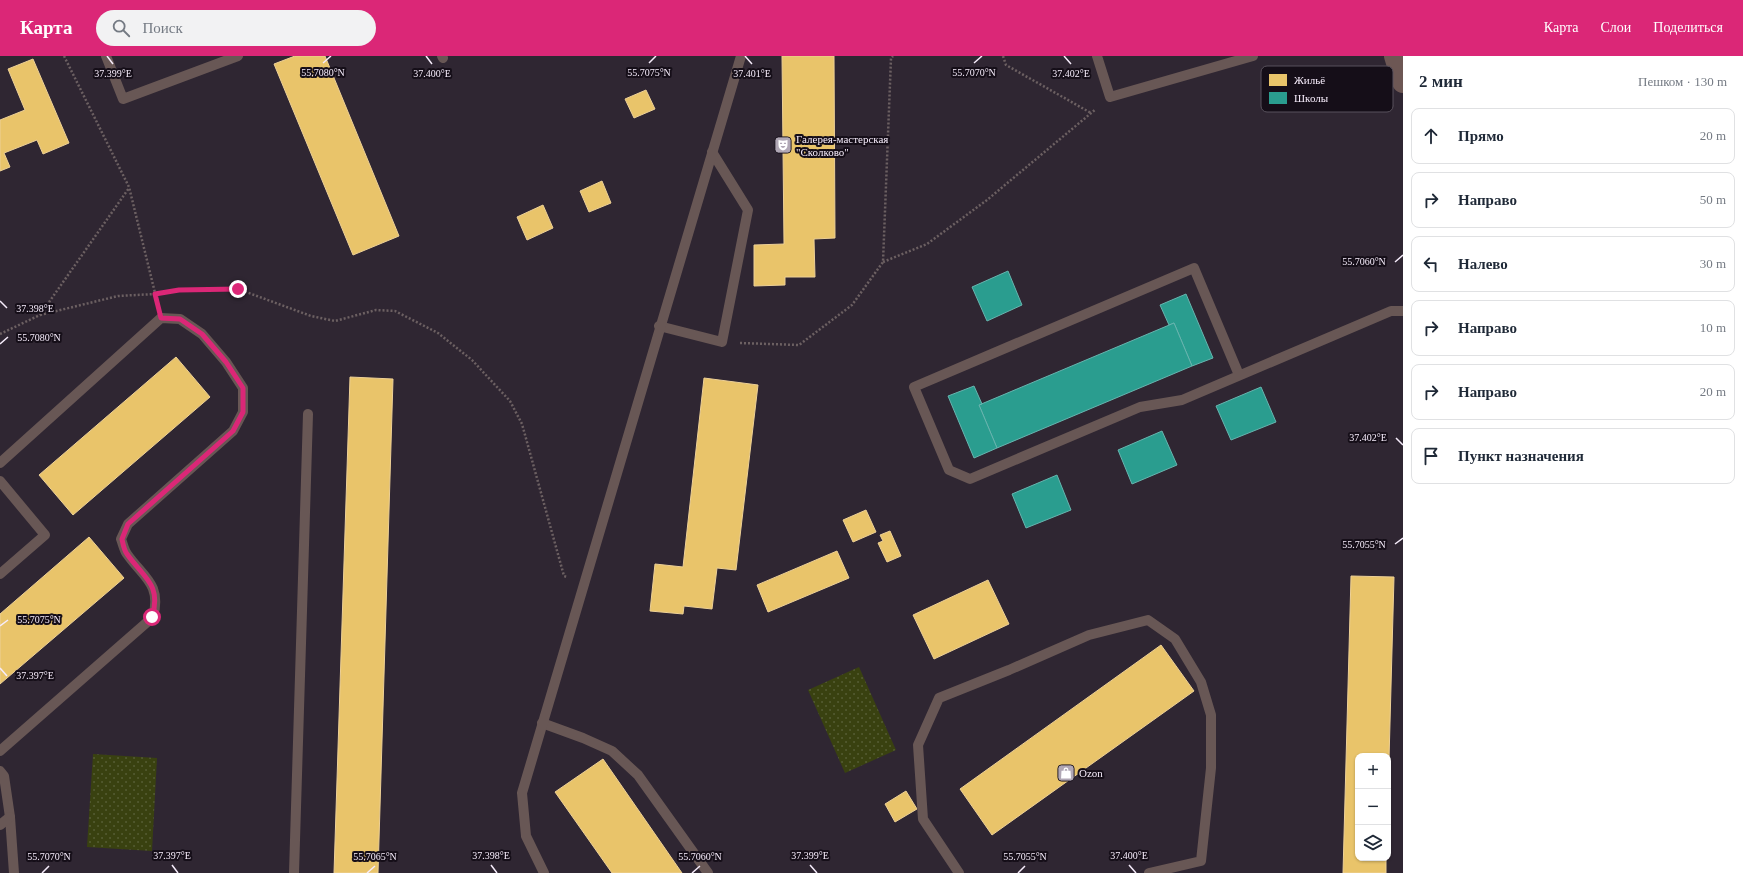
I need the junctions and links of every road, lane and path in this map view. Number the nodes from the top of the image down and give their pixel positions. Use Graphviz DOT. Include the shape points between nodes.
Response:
graph roads {
  1 [pos="64,56"];
  2 [pos="106,56"];
  3 [pos="238,56"];
  4 [pos="741,56"];
  5 [pos="887,56"];
  6 [pos="1003,56"];
  7 [pos="1097,56"];
  8 [pos="1253,56"];
  9 [pos="1395,56"];
  10 [pos="892,57"];
  11 [pos="1403,82"];
  12 [pos="712,152"];
  13 [pos="129,187"];
  14 [pos="883,262"];
  15 [pos="155,294"];
  16 [pos="1403,311"];
  17 [pos="40,316"];
  18 [pos="161,318"];
  19 [pos="659,326"];
  20 [pos="0,334"];
  21 [pos="722,342"];
  22 [pos="1239,375"];
  23 [pos="308,414"];
  24 [pos="0,463"];
  25 [pos="0,481"];
  26 [pos="0,574"];
  27 [pos="585,582"];
  28 [pos="542,723"];
  29 [pos="0,751"];
  30 [pos="0,771"];
  31 [pos="10,817"];
  32 [pos="0,825"];
  33 [pos="14,873"];
  34 [pos="294,873"];
  35 [pos="544,873"];
  36 [pos="708,873"];
  37 [pos="959,873"];
  38 [pos="1149,873"];
  1 -- 13 [label="path"];
  2 -- 3 [label="lane" via="123,99"];
  4 -- 12 [label="lane"];
  5 -- 10 [label="path"];
  6 -- 14 [label="path" via="1006,65 1092,113 988,200 927,244"];
  7 -- 8 [label="lane" via="1110,97"];
  9 -- 11 [label="main road"];
  10 -- 14 [label="path"];
  12 -- 19 [label="lane"];
  12 -- 21 [label="lane" via="748,210"];
  13 -- 15 [label="path"];
  13 -- 17 [label="path"];
  14 -- 21 [label="path" via="852,305 799,346"];
  15 -- 17 [label="path" via="118,296"];
  15 -- 18 [label="path"];
  15 -- 27 [label="path" via="179,290 238,289 311,316 335,321 376,310 395,311 438,333 472,360 510,401 522,424 564,576"];
  16 -- 22 [label="lane" via="1391,311"];
  17 -- 20 [label="path"];
  18 -- 24 [label="lane"];
  18 -- 29 [label="lane" via="180,319 202,334 212,345 243,388 243,412 233,431 128,524 122,539 126,553 149,579 157,603 152,617"];
  19 -- 21 [label="lane"];
  19 -- 27 [label="lane"];
  22 -- 22 [label="lane" via="1194,268 914,387 949,470 970,479 1140,407 1182,400"];
  23 -- 34 [label="lane"];
  25 -- 26 [label="lane" via="45,535"];
  27 -- 28 [label="lane"];
  28 -- 35 [label="lane" via="522,792 526,836"];
  28 -- 36 [label="lane" via="612,751 638,775"];
  30 -- 31 [label="lane" via="4,776"];
  31 -- 32 [label="lane"];
  31 -- 33 [label="lane"];
  37 -- 38 [label="lane" via="923,819 918,745 939,698 1089,635 1148,620 1175,639 1201,682 1211,715 1211,768 1201,861"];
}
